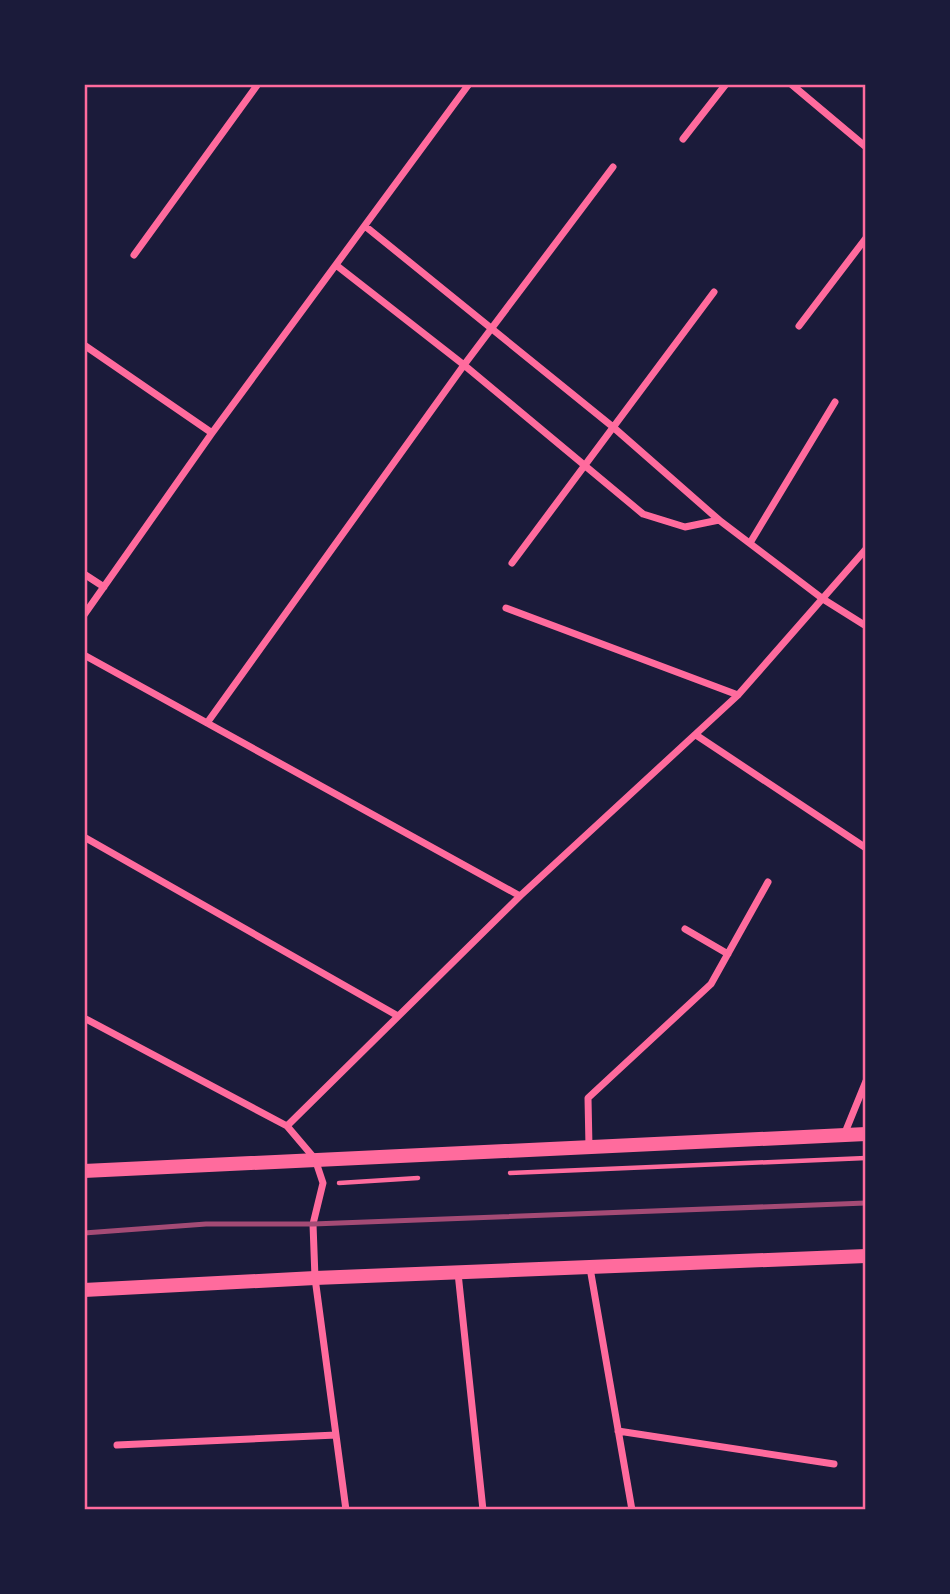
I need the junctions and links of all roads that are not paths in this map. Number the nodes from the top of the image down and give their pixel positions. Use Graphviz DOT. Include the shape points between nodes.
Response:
graph roads {
  1 [pos="258,84"];
  2 [pos="469,84"];
  3 [pos="726,84"];
  4 [pos="791,84"];
  5 [pos="683,139"];
  6 [pos="866,147"];
  7 [pos="613,167"];
  8 [pos="365,226"];
  9 [pos="866,238"];
  10 [pos="134,255"];
  11 [pos="336,265"];
  12 [pos="715,292"];
  13 [pos="799,327"];
  14 [pos="492,329"];
  15 [pos="84,345"];
  16 [pos="464,366"];
  17 [pos="835,402"];
  18 [pos="613,427"];
  19 [pos="212,433"];
  20 [pos="585,466"];
  21 [pos="719,520"];
  22 [pos="750,542"];
  23 [pos="866,549"];
  24 [pos="512,563"];
  25 [pos="84,574"];
  26 [pos="104,587"];
  27 [pos="823,599"];
  28 [pos="506,608"];
  29 [pos="84,615"];
  30 [pos="866,626"];
  31 [pos="84,655"];
  32 [pos="738,695"];
  33 [pos="208,723"];
  34 [pos="696,735"];
  35 [pos="84,837"];
  36 [pos="866,848"];
  37 [pos="768,882"];
  38 [pos="520,896"];
  39 [pos="685,929"];
  40 [pos="728,954"];
  41 [pos="398,1016"];
  42 [pos="84,1018"];
  43 [pos="866,1081"];
  44 [pos="286,1126"];
  45 [pos="866,1134"];
  46 [pos="844,1135"];
  47 [pos="589,1147"];
  48 [pos="315,1159"];
  49 [pos="84,1171"];
  50 [pos="866,1256"];
  51 [pos="590,1268"];
  52 [pos="458,1273"];
  53 [pos="315,1278"];
  54 [pos="84,1290"];
  55 [pos="618,1431"];
  56 [pos="335,1435"];
  57 [pos="117,1445"];
  58 [pos="834,1464"];
  59 [pos="346,1510"];
  60 [pos="484,1510"];
  61 [pos="632,1510"];
  1 -- 10 [label="street"];
  2 -- 8 [label="street"];
  3 -- 5 [label="street"];
  4 -- 6 [label="street"];
  7 -- 14 [label="street"];
  8 -- 11 [label="street"];
  8 -- 14 [label="street"];
  9 -- 13 [label="street"];
  11 -- 16 [label="street"];
  11 -- 19 [label="street"];
  12 -- 18 [label="street"];
  14 -- 16 [label="street"];
  14 -- 18 [label="street"];
  15 -- 19 [label="street"];
  16 -- 20 [label="street"];
  16 -- 33 [label="street"];
  17 -- 22 [label="street"];
  18 -- 20 [label="street"];
  18 -- 21 [label="street"];
  19 -- 26 [label="street"];
  20 -- 21 [label="street" via="643,514 685,527"];
  20 -- 24 [label="street"];
  21 -- 22 [label="street"];
  22 -- 27 [label="street"];
  23 -- 27 [label="street"];
  25 -- 26 [label="street"];
  26 -- 29 [label="street"];
  27 -- 30 [label="street"];
  27 -- 32 [label="street"];
  28 -- 32 [label="street"];
  31 -- 33 [label="street"];
  32 -- 34 [label="street"];
  33 -- 38 [label="street"];
  34 -- 36 [label="street"];
  34 -- 38 [label="street"];
  35 -- 41 [label="street"];
  37 -- 40 [label="street"];
  38 -- 41 [label="street"];
  39 -- 40 [label="street"];
  40 -- 47 [label="street" via="711,984 588,1098"];
  41 -- 44 [label="street"];
  42 -- 44 [label="street"];
  43 -- 46 [label="street"];
  44 -- 48 [label="street"];
  45 -- 46 [label="main road"];
  46 -- 47 [label="main road"];
  47 -- 48 [label="main road"];
  48 -- 49 [label="main road"];
  48 -- 53 [label="street" via="323,1183 313,1224"];
  50 -- 51 [label="main road"];
  51 -- 52 [label="main road"];
  51 -- 55 [label="street"];
  52 -- 53 [label="main road"];
  52 -- 60 [label="street"];
  53 -- 54 [label="main road"];
  53 -- 56 [label="street"];
  55 -- 58 [label="street"];
  55 -- 61 [label="street"];
  56 -- 57 [label="street"];
  56 -- 59 [label="street"];
}
